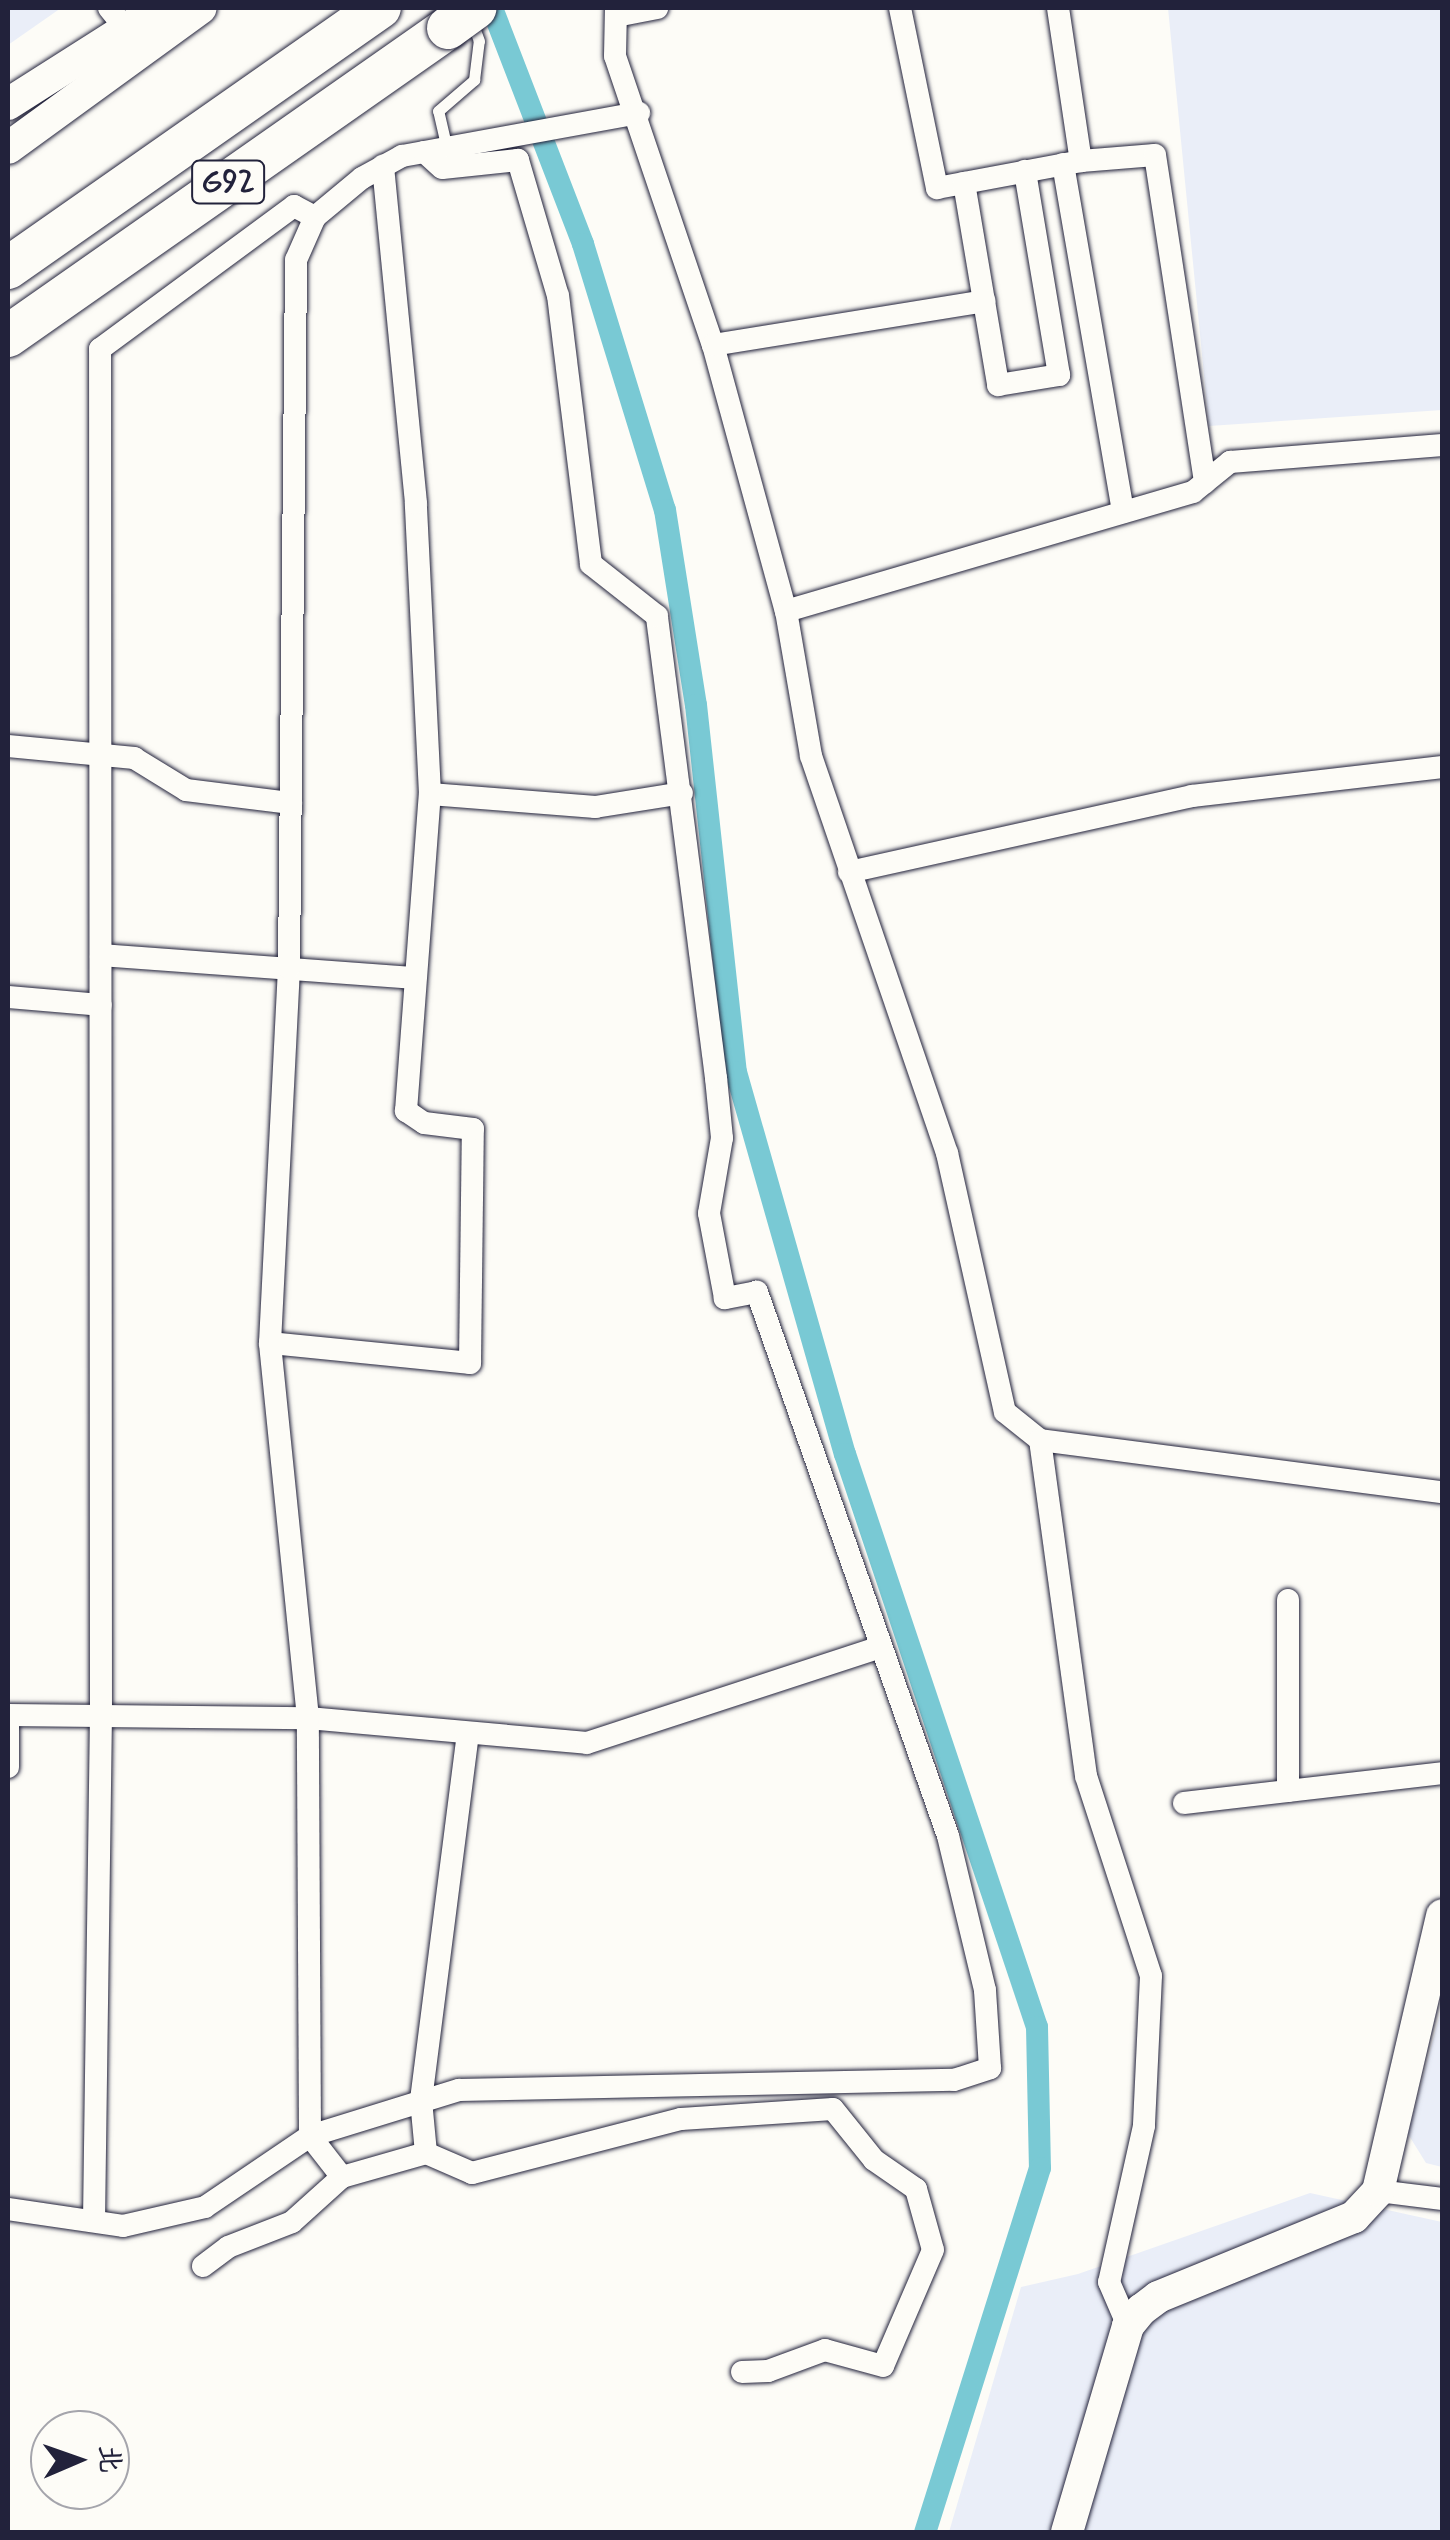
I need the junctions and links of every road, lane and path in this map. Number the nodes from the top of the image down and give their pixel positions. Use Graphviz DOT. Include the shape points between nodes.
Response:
graph roads {
  1 [pos="158,8"];
  2 [pos="202,8"];
  3 [pos="380,8"];
  4 [pos="656,8"];
  5 [pos="900,8"];
  6 [pos="1058,8"];
  7 [pos="616,12"];
  8 [pos="464,14"];
  9 [pos="125,28"];
  10 [pos="8,104"];
  11 [pos="640,113"];
  12 [pos="8,148"];
  13 [pos="435,150"];
  14 [pos="1072,163"];
  15 [pos="383,166"];
  16 [pos="1025,171"];
  17 [pos="964,183"];
  18 [pos="315,217"];
  19 [pos="8,268"];
  20 [pos="984,300"];
  21 [pos="8,336"];
  22 [pos="713,345"];
  23 [pos="1442,445"];
  24 [pos="1205,482"];
  25 [pos="1123,512"];
  26 [pos="786,610"];
  27 [pos="8,746"];
  28 [pos="100,756"];
  29 [pos="1442,767"];
  30 [pos="682,793"];
  31 [pos="430,794"];
  32 [pos="291,804"];
  33 [pos="850,872"];
  34 [pos="100,955"];
  35 [pos="289,968"];
  36 [pos="415,978"];
  37 [pos="8,998"];
  38 [pos="100,1005"];
  39 [pos="270,1344"];
  40 [pos="1040,1440"];
  41 [pos="1442,1492"];
  42 [pos="1288,1600"];
  43 [pos="878,1648"];
  44 [pos="8,1714"];
  45 [pos="101,1715"];
  46 [pos="308,1718"];
  47 [pos="468,1733"];
  48 [pos="8,1767"];
  49 [pos="1442,1773"];
  50 [pos="1288,1791"];
  51 [pos="1184,1803"];
  52 [pos="1442,1915"];
  53 [pos="424,2126"];
  54 [pos="325,2155"];
  55 [pos="1378,2191"];
  56 [pos="1442,2200"];
  57 [pos="8,2209"];
  58 [pos="94,2222"];
  59 [pos="203,2266"];
  60 [pos="1128,2326"];
  61 [pos="742,2372"];
  62 [pos="1067,2532"];
  1 -- 9 [label="main road"];
  2 -- 9 [label="main road"];
  3 -- 19 [label="highway, G92"];
  4 -- 7 [label="street"];
  5 -- 17 [label="street" via="937,188"];
  6 -- 14 [label="street"];
  7 -- 11 [label="street" via="616,56"];
  8 -- 13 [label="lane" via="479,41 474,80 438,111"];
  8 -- 21 [label="highway, G92"];
  9 -- 10 [label="main road"];
  9 -- 12 [label="main road"];
  11 -- 13 [label="street"];
  11 -- 22 [label="street"];
  13 -- 15 [label="street"];
  13 -- 30 [label="street" via="442,168 518,160 558,296 591,564 657,616"];
  14 -- 16 [label="street"];
  14 -- 24 [label="street" via="1155,155"];
  14 -- 25 [label="street"];
  15 -- 18 [label="street"];
  15 -- 31 [label="street" via="416,503"];
  16 -- 17 [label="street"];
  16 -- 20 [label="street" via="1059,375 998,385"];
  17 -- 20 [label="street"];
  18 -- 28 [label="street" via="294,206 100,349"];
  18 -- 32 [label="street" via="296,260"];
  20 -- 22 [label="street"];
  22 -- 26 [label="street"];
  23 -- 24 [label="street" via="1230,462"];
  24 -- 25 [label="street" via="1193,492"];
  25 -- 26 [label="street"];
  26 -- 33 [label="street" via="811,756"];
  27 -- 28 [label="street"];
  28 -- 32 [label="street" via="134,758 186,790"];
  28 -- 34 [label="street"];
  29 -- 33 [label="street" via="1192,796"];
  30 -- 31 [label="street" via="595,807"];
  30 -- 43 [label="street" via="722,1138 708,1213 725,1298 757,1292"];
  31 -- 36 [label="street"];
  32 -- 35 [label="street"];
  33 -- 40 [label="street" via="947,1153 1006,1412"];
  34 -- 35 [label="street"];
  34 -- 38 [label="street"];
  35 -- 36 [label="street"];
  35 -- 39 [label="street"];
  36 -- 39 [label="street" via="406,1110 424,1123 473,1129 470,1363"];
  37 -- 38 [label="street"];
  38 -- 45 [label="street"];
  39 -- 46 [label="street"];
  40 -- 41 [label="street"];
  40 -- 60 [label="street" via="1086,1776 1150,1976 1144,2126 1108,2282"];
  42 -- 50 [label="street"];
  43 -- 47 [label="street" via="587,1743"];
  43 -- 53 [label="street" via="948,1836 985,1990 990,2068 954,2080 459,2090"];
  44 -- 45 [label="street"];
  44 -- 48 [label="street"];
  45 -- 46 [label="street"];
  45 -- 58 [label="street"];
  46 -- 47 [label="street"];
  46 -- 54 [label="street"];
  47 -- 53 [label="street"];
  49 -- 50 [label="street"];
  50 -- 51 [label="street"];
  52 -- 55 [label="main road"];
  53 -- 54 [label="street"];
  53 -- 54 [label="street"];
  53 -- 61 [label="street" via="472,2172 681,2119 833,2108 874,2160 916,2189 933,2250 883,2366 825,2350 768,2371"];
  54 -- 58 [label="street" via="204,2207 123,2226"];
  54 -- 59 [label="street" via="292,2222 228,2248"];
  55 -- 56 [label="street"];
  55 -- 60 [label="main road" via="1354,2217 1158,2297"];
  57 -- 58 [label="street"];
  60 -- 62 [label="main road"];
}
